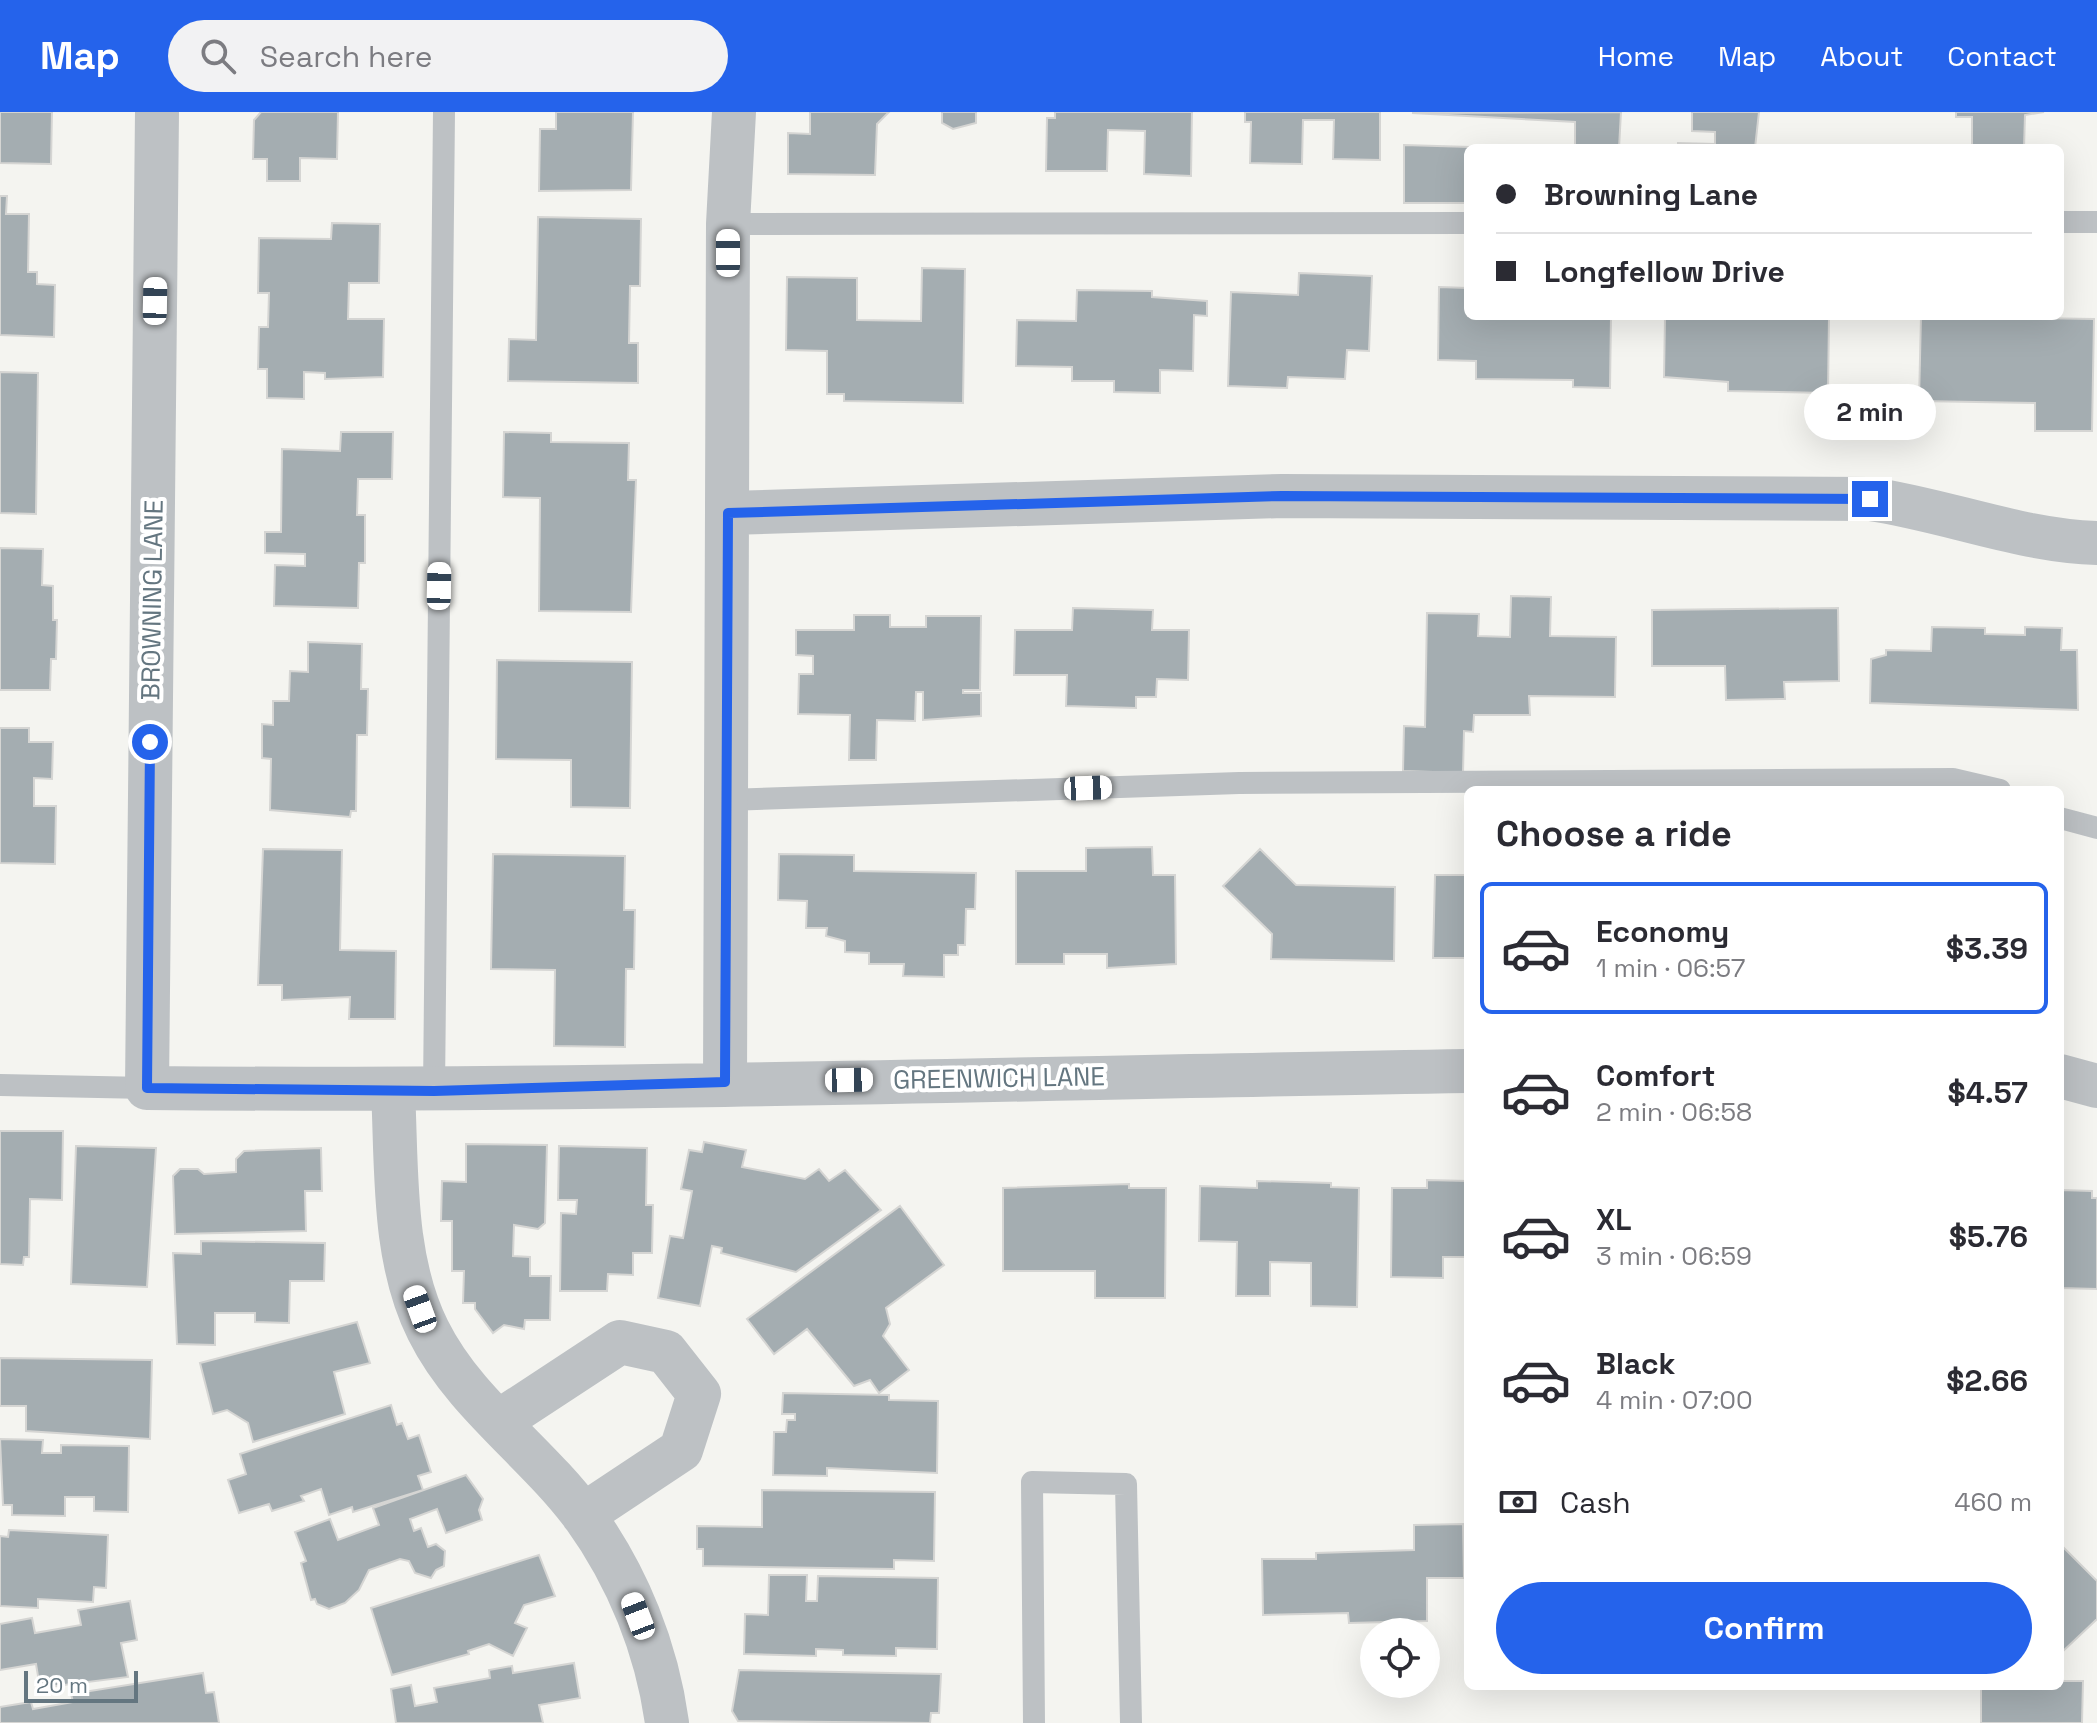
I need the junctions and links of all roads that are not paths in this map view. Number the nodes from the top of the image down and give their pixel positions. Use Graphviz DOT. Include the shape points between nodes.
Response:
graph roads {
  1 [pos="157,112"];
  2 [pos="444,112"];
  3 [pos="734,112"];
  4 [pos="2064,222"];
  5 [pos="2097,222"];
  6 [pos="1464,223"];
  7 [pos="728,224"];
  8 [pos="728,513"];
  9 [pos="2097,543"];
  10 [pos="1983,786"];
  11 [pos="727,800"];
  12 [pos="2064,819"];
  13 [pos="2097,828"];
  14 [pos="1464,1071"];
  15 [pos="2064,1077"];
  16 [pos="725,1082"];
  17 [pos="0,1085"];
  18 [pos="2097,1086"];
  19 [pos="147,1088"];
  20 [pos="414,1090"];
  21 [pos="498,1422"];
  22 [pos="583,1515"];
  23 [pos="667,1723"];
  24 [pos="1034,1723"];
  25 [pos="1131,1723"];
  1 -- 19 [label="street, BROWNING LANE"];
  2 -- 20 [label="lane"];
  3 -- 7 [label="street"];
  4 -- 5 [label="lane"];
  6 -- 7 [label="lane"];
  7 -- 8 [label="street"];
  8 -- 9 [label="street" via="1282,496 1870,499 2068,542"];
  8 -- 11 [label="street"];
  10 -- 11 [label="lane" via="1953,779 1239,783"];
  11 -- 16 [label="street"];
  12 -- 13 [label="lane"];
  14 -- 16 [label="street, GREENWICH LANE"];
  15 -- 18 [label="street"];
  16 -- 20 [label="street, GREENWICH LANE"];
  17 -- 19 [label="lane"];
  19 -- 20 [label="street, GREENWICH LANE"];
  20 -- 21 [label="street" via="404,1267 428,1331"];
  21 -- 22 [label="street"];
  21 -- 22 [label="street" via="620,1342 666,1352 699,1394 681,1450"];
  22 -- 23 [label="street" via="627,1587 660,1675"];
  24 -- 25 [label="lane" via="1032,1482 1126,1484"];
}
